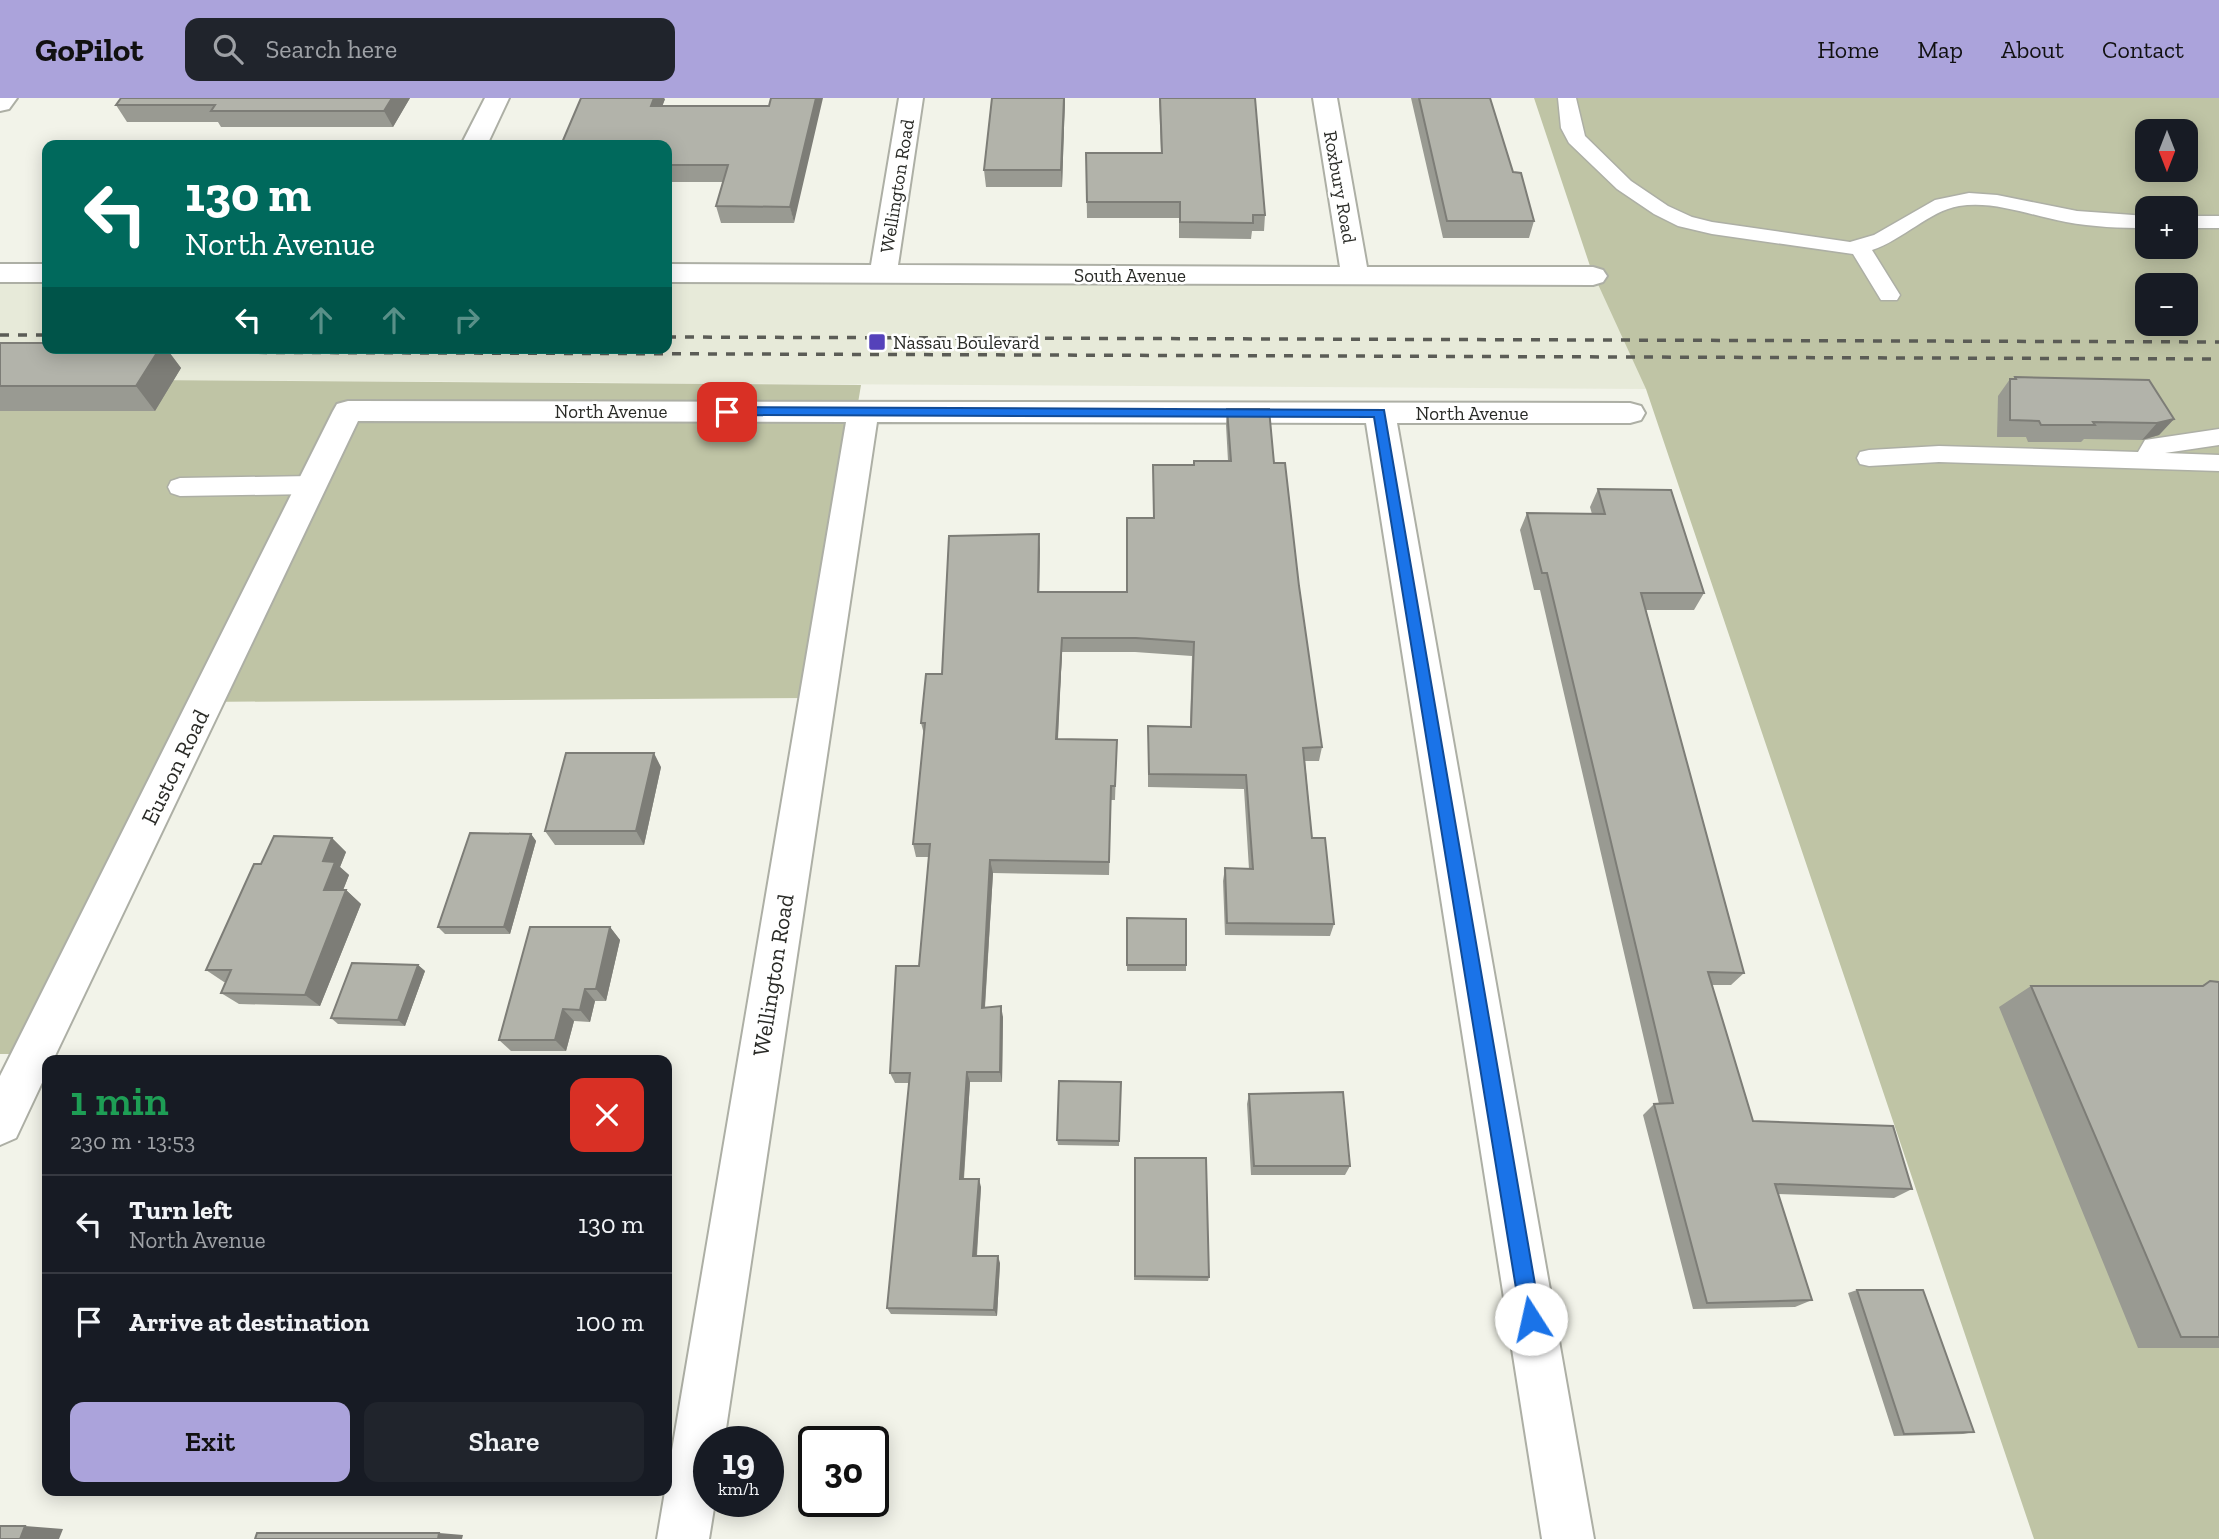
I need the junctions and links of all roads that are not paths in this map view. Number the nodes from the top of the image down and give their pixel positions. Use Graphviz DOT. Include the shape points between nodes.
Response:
graph roads {
  1 [pos="5,98"];
  2 [pos="498,98"];
  3 [pos="911,98"];
  4 [pos="1325,98"];
  5 [pos="1567,98"];
  6 [pos="0,104"];
  7 [pos="477,140"];
  8 [pos="2135,221"];
  9 [pos="2198,222"];
  10 [pos="2219,222"];
  11 [pos="1860,247"];
  12 [pos="0,273"];
  13 [pos="42,273"];
  14 [pos="672,273"];
  15 [pos="883,274"];
  16 [pos="1355,276"];
  17 [pos="1593,276"];
  18 [pos="1889,295"];
  19 [pos="348,411"];
  20 [pos="863,412"];
  21 [pos="1380,413"];
  22 [pos="1630,414"];
  23 [pos="2219,437"];
  24 [pos="1869,458"];
  25 [pos="2150,461"];
  26 [pos="2219,463"];
  27 [pos="313,485"];
  28 [pos="180,487"];
  29 [pos="0,1123"];
  30 [pos="683,1539"];
  31 [pos="1568,1539"];
  1 -- 6 [label="street"];
  2 -- 7 [label="street"];
  3 -- 15 [label="street, Wellington Road"];
  4 -- 16 [label="street, Roxbury Road"];
  5 -- 11 [label="lane" via="1576,139 1625,185 1661,210 1712,228"];
  8 -- 11 [label="lane" via="1962,200 1934,210 1884,241"];
  9 -- 10 [label="lane"];
  11 -- 18 [label="lane"];
  12 -- 13 [label="street"];
  14 -- 15 [label="street, South Avenue"];
  15 -- 16 [label="street, South Avenue"];
  16 -- 17 [label="street, South Avenue"];
  19 -- 20 [label="street, North Avenue"];
  19 -- 27 [label="street, Euston Road"];
  20 -- 21 [label="street, North Avenue"];
  20 -- 30 [label="street, Wellington Road"];
  21 -- 22 [label="street, North Avenue"];
  21 -- 31 [label="street"];
  23 -- 25 [label="lane" via="2154,446"];
  24 -- 25 [label="lane" via="1939,454"];
  25 -- 26 [label="lane"];
  27 -- 28 [label="lane"];
  27 -- 29 [label="street, Euston Road"];
}
